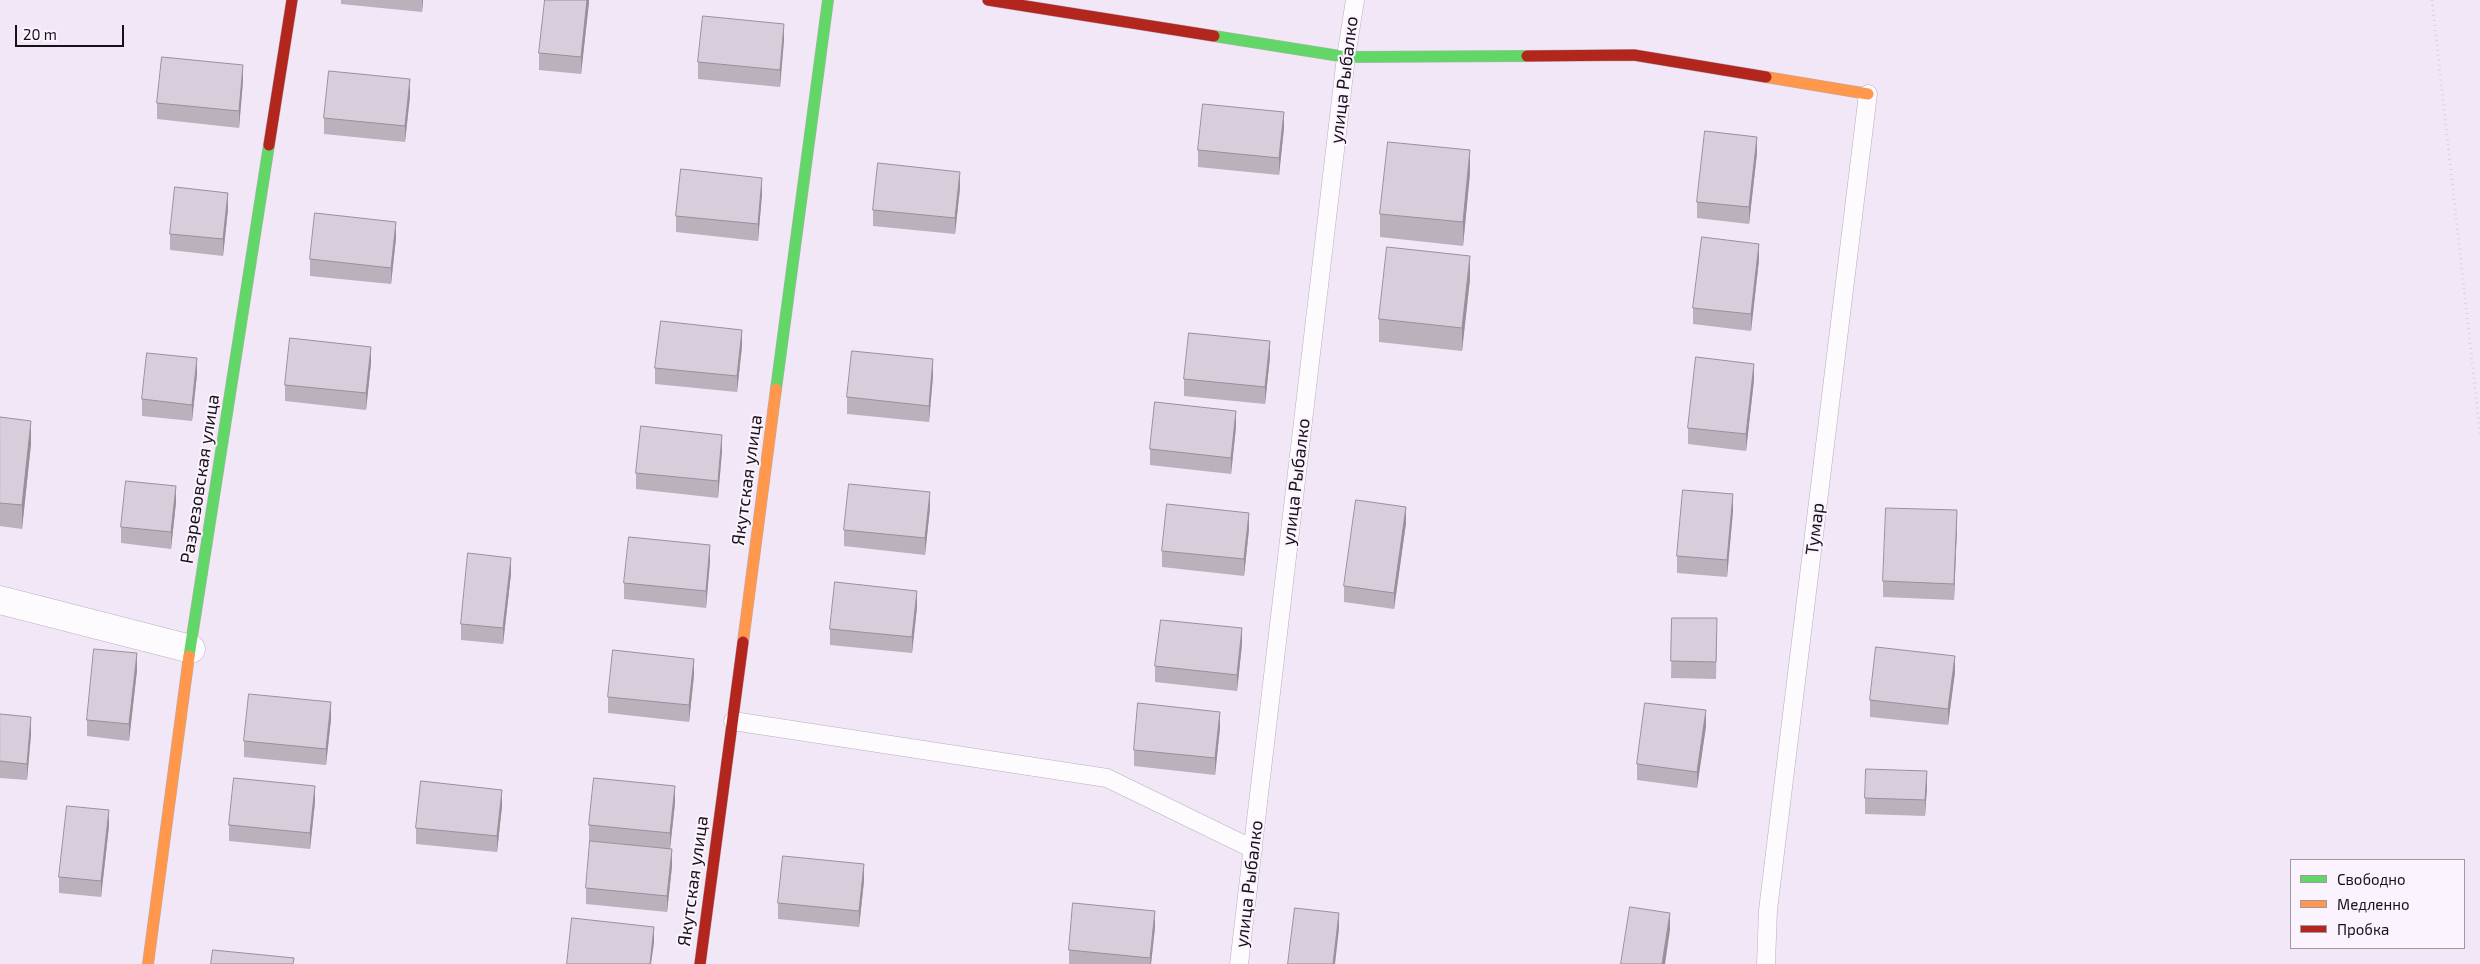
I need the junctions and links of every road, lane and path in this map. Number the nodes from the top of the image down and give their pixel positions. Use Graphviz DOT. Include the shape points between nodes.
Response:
graph roads {
  1 [pos="292,0"];
  2 [pos="828,0"];
  3 [pos="988,0"];
  4 [pos="1355,0"];
  5 [pos="2432,0"];
  6 [pos="1346,57"];
  7 [pos="1868,94"];
  8 [pos="2480,433"];
  9 [pos="0,600"];
  10 [pos="191,649"];
  11 [pos="733,722"];
  12 [pos="1253,849"];
  13 [pos="148,964"];
  14 [pos="700,964"];
  15 [pos="1239,964"];
  16 [pos="1766,964"];
  1 -- 10 [label="street, Разрезовская улица"];
  2 -- 11 [label="street, Якутская улица"];
  3 -- 6 [label="street"];
  4 -- 6 [label="lane, улица Рыбалко"];
  5 -- 8 [label="path"];
  6 -- 7 [label="street" via="1634,55"];
  6 -- 12 [label="lane, улица Рыбалко"];
  7 -- 16 [label="lane, Тумар" via="1769,900"];
  9 -- 10 [label="street"];
  10 -- 13 [label="street, Разрезовская улица"];
  11 -- 12 [label="lane" via="1107,778"];
  11 -- 14 [label="street, Якутская улица"];
  12 -- 15 [label="lane, улица Рыбалко"];
}
